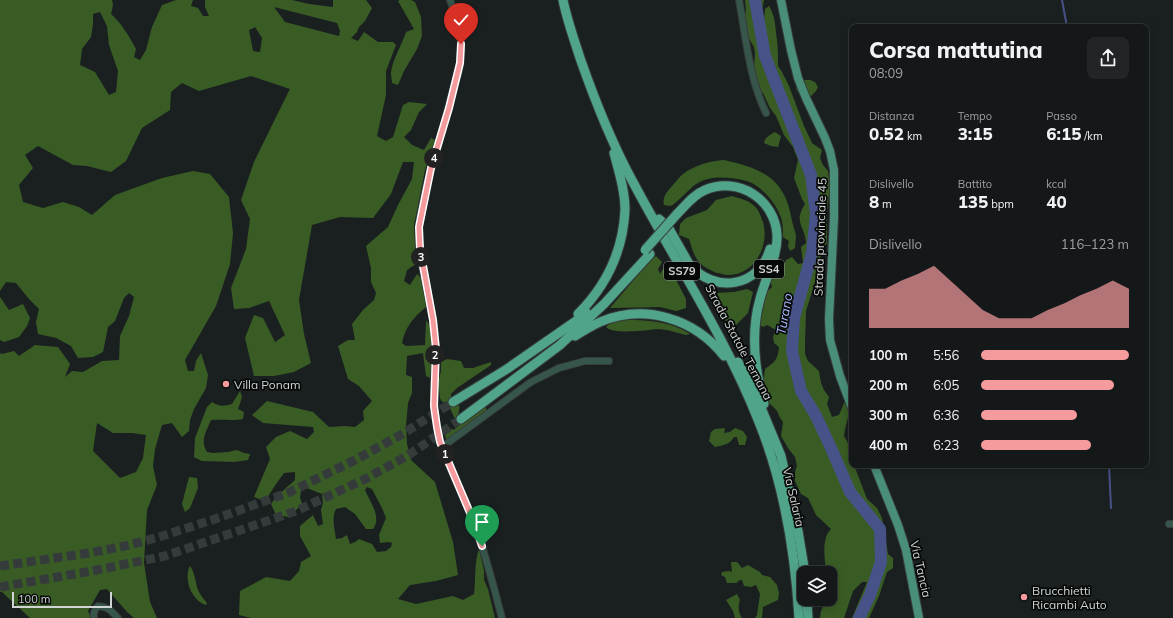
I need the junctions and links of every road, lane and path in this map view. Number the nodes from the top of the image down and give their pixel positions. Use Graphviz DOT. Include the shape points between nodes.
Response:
graph roads {
  1 [pos="450,0"];
  2 [pos="563,0"];
  3 [pos="738,0"];
  4 [pos="781,0"];
  5 [pos="766,113"];
  6 [pos="609,132"];
  7 [pos="620,156"];
  8 [pos="679,216"];
  9 [pos="659,219"];
  10 [pos="648,252"];
  11 [pos="555,336"];
  12 [pos="560,345"];
  13 [pos="609,361"];
  14 [pos="744,386"];
  15 [pos="849,400"];
  16 [pos="454,402"];
  17 [pos="461,419"];
  18 [pos="773,436"];
  19 [pos="442,447"];
  20 [pos="875,468"];
  21 [pos="803,566"];
  22 [pos="807,606"];
  23 [pos="94,618"];
  24 [pos="118,618"];
  25 [pos="502,618"];
  26 [pos="799,618"];
  27 [pos="808,618"];
  28 [pos="919,618"];
  1 -- 19 [label="street" via="461,44 460,63 431,168 419,227 420,249 433,320 436,349 434,406"];
  2 -- 6 [label="highway, Strada Statale Ternana / SS79" via="596,105"];
  3 -- 5 [label="street" via="752,75"];
  4 -- 15 [label="main road, Strada provinciale 45" via="798,78 825,138 832,161 834,218 830,340"];
  6 -- 7 [label="highway, Strada Statale Ternana / SS79"];
  6 -- 11 [label="highway" via="622,182 625,210 619,248 598,291"];
  7 -- 9 [label="highway, Strada Statale Ternana / SS79"];
  7 -- 14 [label="highway, Strada Statale Ternana / SS79"];
  8 -- 9 [label="highway" via="712,193 738,192 756,202 764,212 769,223 771,246 759,269 744,280 724,284 701,276 689,264 668,227"];
  8 -- 10 [label="highway"];
  8 -- 18 [label="highway, SS4" via="691,198 697,194 710,188 729,186 757,196 772,216 777,234 776,246 757,309 755,345 759,386"];
  9 -- 18 [label="highway, Strada Statale Ternana / SS79" via="747,378"];
  10 -- 11 [label="highway" via="589,310"];
  10 -- 12 [label="highway" via="604,304"];
  11 -- 16 [label="highway"];
  12 -- 14 [label="highway" via="600,322 615,317 636,314 667,317 686,324 716,346"];
  12 -- 17 [label="highway"];
  13 -- 19 [label="street" via="585,361 558,368 531,382"];
  14 -- 26 [label="highway, Via Salaria" via="773,460 790,533"];
  18 -- 21 [label="highway, Via Salaria / SS4" via="781,456"];
  19 -- 25 [label="street" via="473,520"];
  20 -- 28 [label="main road, Via Tancia" via="906,550"];
  22 -- 27 [label="highway"];
  23 -- 24 [label="street" via="93,614 98,606 105,606"];
}
